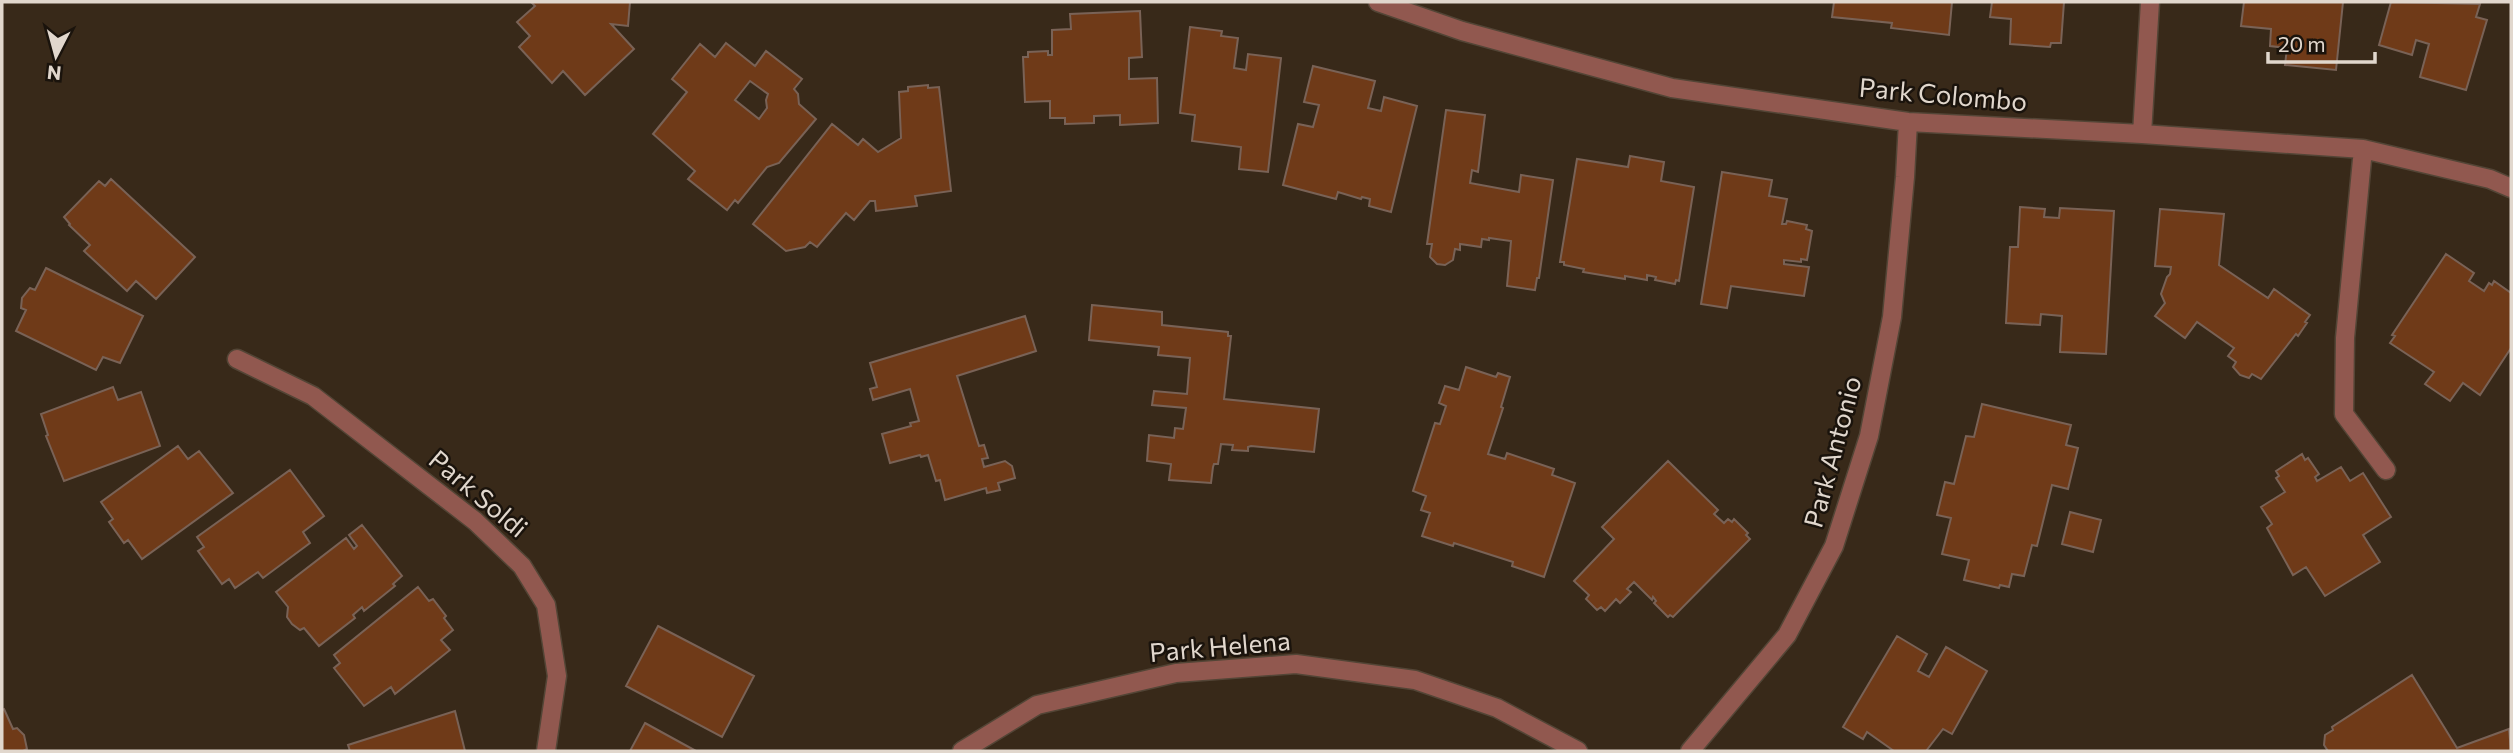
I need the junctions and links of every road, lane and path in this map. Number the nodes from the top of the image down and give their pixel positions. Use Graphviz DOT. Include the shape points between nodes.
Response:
graph roads {
  1 [pos="1378,2"];
  2 [pos="2150,2"];
  3 [pos="1908,122"];
  4 [pos="2142,134"];
  5 [pos="2363,149"];
  6 [pos="2511,188"];
  7 [pos="237,359"];
  8 [pos="2386,470"];
  9 [pos="546,751"];
  10 [pos="962,751"];
  11 [pos="1578,751"];
  12 [pos="1690,751"];
  1 -- 3 [label="street, Park Colombo" via="1462,31 1672,88"];
  2 -- 4 [label="street"];
  3 -- 4 [label="street, Park Colombo"];
  3 -- 12 [label="street, Park Antonio" via="1892,317 1869,436 1835,546 1787,635"];
  4 -- 5 [label="street, Park Colombo"];
  5 -- 6 [label="street, Park Colombo"];
  5 -- 8 [label="street" via="2345,338 2344,414"];
  7 -- 9 [label="street, Park Soldi" via="313,396 475,521 522,566 546,605 557,676"];
  10 -- 11 [label="street, Park Helena" via="1037,705 1176,673 1296,664 1415,680 1497,708"];
}
